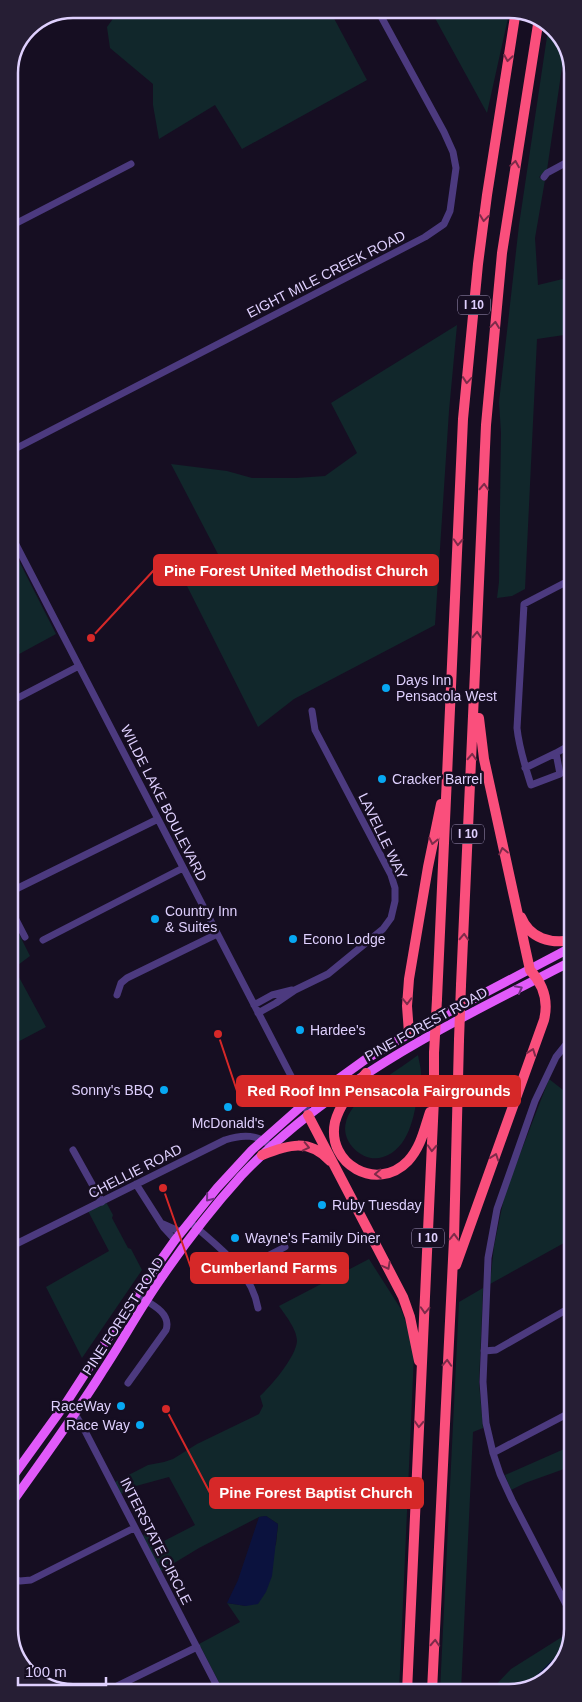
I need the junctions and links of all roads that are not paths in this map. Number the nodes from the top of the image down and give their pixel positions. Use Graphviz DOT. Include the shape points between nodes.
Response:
graph roads {
  1 [pos="382,18"];
  2 [pos="515,18"];
  3 [pos="538,26"];
  4 [pos="131,164"];
  5 [pos="564,164"];
  6 [pos="544,177"];
  7 [pos="18,222"];
  8 [pos="18,447"];
  9 [pos="18,547"];
  10 [pos="564,583"];
  11 [pos="79,666"];
  12 [pos="475,684"];
  13 [pos="18,698"];
  14 [pos="312,711"];
  15 [pos="564,748"];
  16 [pos="556,753"];
  17 [pos="525,768"];
  18 [pos="446,776"];
  19 [pos="158,819"];
  20 [pos="184,868"];
  21 [pos="18,888"];
  22 [pos="514,898"];
  23 [pos="18,923"];
  24 [pos="217,934"];
  25 [pos="25,937"];
  26 [pos="42,940"];
  27 [pos="564,941"];
  28 [pos="564,951"];
  29 [pos="564,965"];
  30 [pos="530,970"];
  31 [pos="538,979"];
  32 [pos="295,990"];
  33 [pos="117,994"];
  34 [pos="254,1004"];
  35 [pos="258,1013"];
  36 [pos="409,1033"];
  37 [pos="564,1048"];
  38 [pos="366,1073"];
  39 [pos="434,1100"];
  40 [pos="305,1102"];
  41 [pos="308,1115"];
  42 [pos="264,1139"];
  43 [pos="272,1147"];
  44 [pos="73,1150"];
  45 [pos="262,1155"];
  46 [pos="340,1176"];
  47 [pos="136,1184"];
  48 [pos="102,1202"];
  49 [pos="190,1222"];
  50 [pos="198,1229"];
  51 [pos="178,1236"];
  52 [pos="18,1243"];
  53 [pos="285,1246"];
  54 [pos="242,1269"];
  55 [pos="451,1286"];
  56 [pos="136,1296"];
  57 [pos="146,1301"];
  58 [pos="258,1308"];
  59 [pos="564,1311"];
  60 [pos="484,1351"];
  61 [pos="422,1376"];
  62 [pos="128,1383"];
  63 [pos="66,1403"];
  64 [pos="75,1414"];
  65 [pos="564,1416"];
  66 [pos="493,1453"];
  67 [pos="18,1469"];
  68 [pos="18,1494"];
  69 [pos="134,1528"];
  70 [pos="18,1580"];
  71 [pos="564,1601"];
  72 [pos="197,1647"];
  73 [pos="121,1684"];
  74 [pos="216,1684"];
  75 [pos="407,1684"];
  76 [pos="432,1684"];
  1 -- 8 [label="street, EIGHT MILE CREEK ROAD" via="450,145 455,176 450,211 444,224 426,237"];
  2 -- 18 [label="highway, I 10, one-way" via="487,196 467,382"];
  12 -- 3 [label="highway, I 10, one-way" via="486,425 493,346 502,253"];
  4 -- 7 [label="street"];
  5 -- 6 [label="street"];
  9 -- 11 [label="street, WILDE LAKE BOULEVARD"];
  10 -- 17 [label="street" via="524,604 517,728"];
  11 -- 13 [label="street"];
  11 -- 19 [label="street, WILDE LAKE BOULEVARD"];
  22 -- 12 [label="highway, one-way" via="484,759"];
  55 -- 12 [label="highway, I 10, one-way, bridge"];
  14 -- 32 [label="street, LAVELLE WAY" via="315,730 391,875 396,901 391,918 380,933 328,974"];
  15 -- 16 [label="street"];
  16 -- 17 [label="street"];
  16 -- 17 [label="street" via="560,774 531,785"];
  18 -- 36 [label="highway, one-way" via="409,979"];
  18 -- 39 [label="highway, I 10, bridge"];
  19 -- 20 [label="street, WILDE LAKE BOULEVARD"];
  19 -- 21 [label="street"];
  20 -- 24 [label="street, WILDE LAKE BOULEVARD"];
  20 -- 26 [label="street"];
  22 -- 27 [label="highway" via="524,924 531,932 544,940"];
  22 -- 30 [label="highway"];
  23 -- 25 [label="street"];
  24 -- 33 [label="street" via="127,978"];
  24 -- 34 [label="street, WILDE LAKE BOULEVARD"];
  28 -- 30 [label="main road, PINE FOREST ROAD"];
  29 -- 31 [label="main road, PINE FOREST ROAD"];
  30 -- 31 [label="highway"];
  30 -- 36 [label="main road, PINE FOREST ROAD"];
  38 -- 31 [label="main road, PINE FOREST ROAD, one-way" via="406,1048"];
  55 -- 31 [label="highway, one-way" via="457,1261 544,1020 546,998"];
  32 -- 34 [label="street, LAVELLE WAY" via="272,995"];
  32 -- 35 [label="street, LAVELLE WAY"];
  34 -- 35 [label="street, WILDE LAKE BOULEVARD"];
  35 -- 40 [label="street, WILDE LAKE BOULEVARD"];
  36 -- 40 [label="main road, PINE FOREST ROAD"];
  37 -- 60 [label="street" via="536,1100 497,1209 488,1258"];
  39 -- 38 [label="highway, one-way" via="422,1138 406,1163 384,1174 361,1172 341,1155 334,1132 344,1102"];
  38 -- 41 [label="main road, PINE FOREST ROAD"];
  39 -- 61 [label="highway, I 10, one-way"];
  40 -- 41 [label="street, WILDE LAKE BOULEVARD"];
  40 -- 42 [label="main road, PINE FOREST ROAD"];
  41 -- 43 [label="main road, PINE FOREST ROAD"];
  41 -- 46 [label="highway"];
  42 -- 43 [label="street"];
  42 -- 47 [label="street, CHELLIE ROAD" via="241,1136 225,1140"];
  42 -- 49 [label="main road, PINE FOREST ROAD, one-way" via="229,1174"];
  43 -- 45 [label="main road, PINE FOREST ROAD"];
  44 -- 48 [label="street"];
  45 -- 46 [label="highway, one-way" via="291,1146 310,1148 324,1155"];
  45 -- 50 [label="main road, PINE FOREST ROAD"];
  46 -- 61 [label="highway, one-way" via="402,1297 410,1317"];
  47 -- 48 [label="street, CHELLIE ROAD"];
  47 -- 51 [label="street" via="164,1228"];
  48 -- 52 [label="street, CHELLIE ROAD"];
  49 -- 50 [label="street"];
  49 -- 51 [label="main road, PINE FOREST ROAD"];
  50 -- 54 [label="street"];
  50 -- 57 [label="main road, PINE FOREST ROAD"];
  51 -- 56 [label="main road, PINE FOREST ROAD"];
  53 -- 54 [label="street"];
  54 -- 58 [label="street"];
  76 -- 55 [label="highway, I 10, one-way"];
  56 -- 57 [label="street"];
  56 -- 63 [label="main road, PINE FOREST ROAD"];
  57 -- 62 [label="street" via="163,1313 168,1326"];
  57 -- 64 [label="main road, PINE FOREST ROAD"];
  59 -- 60 [label="street" via="496,1350"];
  60 -- 66 [label="street" via="484,1406"];
  61 -- 75 [label="highway, I 10, one-way"];
  63 -- 64 [label="street, INTERSTATE CIRCLE"];
  63 -- 67 [label="main road, PINE FOREST ROAD"];
  64 -- 68 [label="main road, PINE FOREST ROAD"];
  64 -- 69 [label="street, INTERSTATE CIRCLE"];
  65 -- 66 [label="street"];
  66 -- 71 [label="street" via="512,1500"];
  69 -- 70 [label="street" via="35,1578"];
  69 -- 72 [label="street, INTERSTATE CIRCLE"];
  72 -- 73 [label="street"];
  72 -- 74 [label="street, INTERSTATE CIRCLE"];
}
